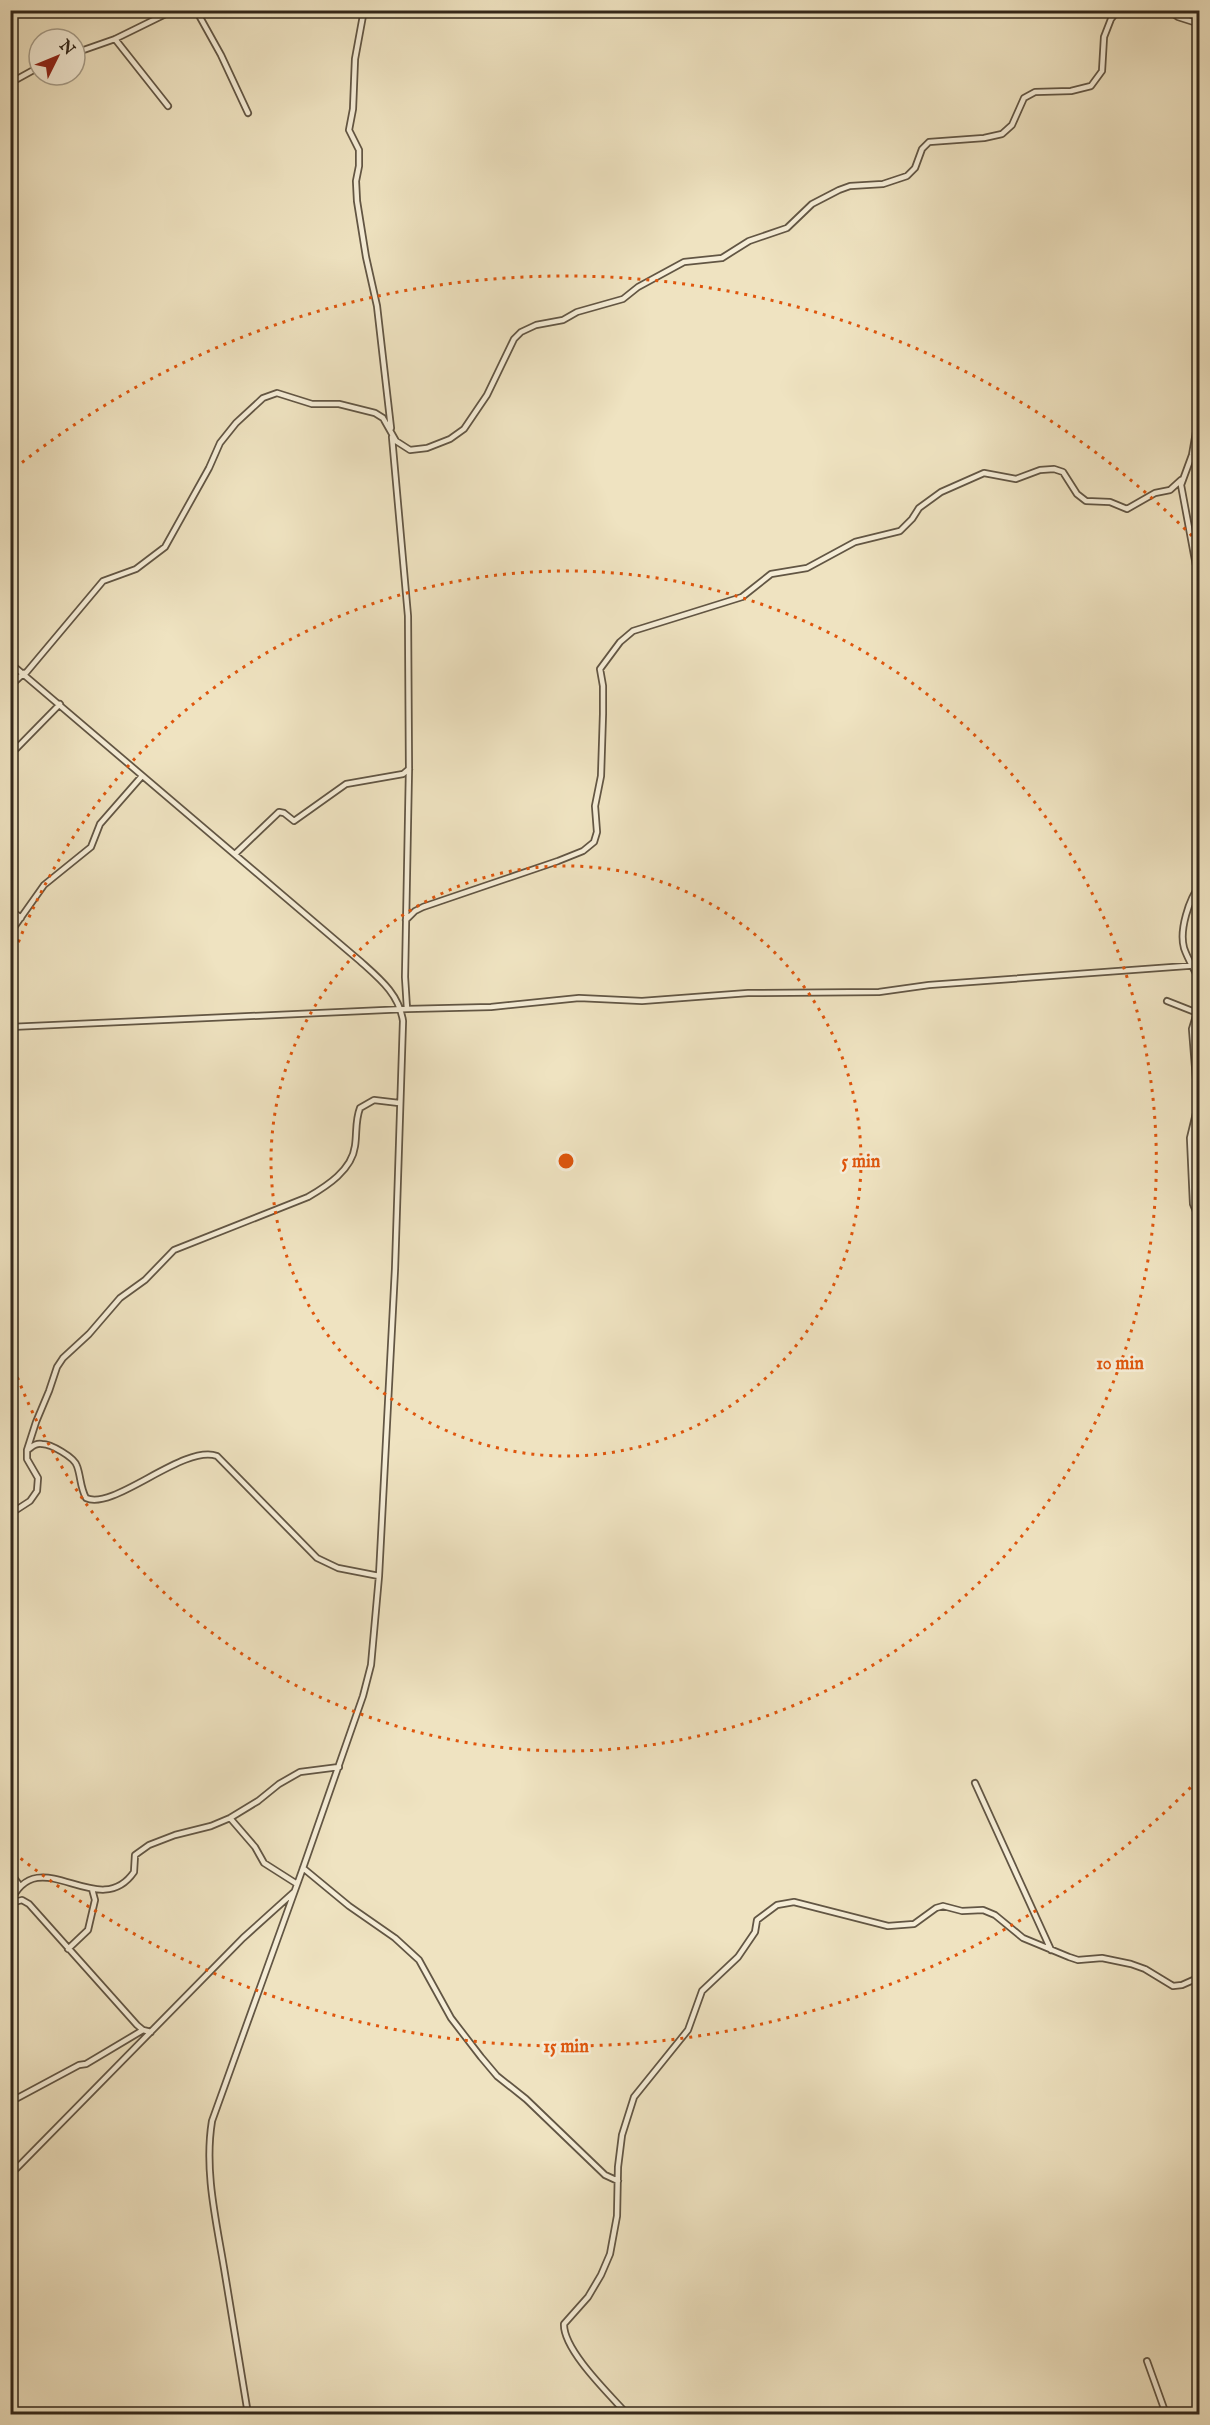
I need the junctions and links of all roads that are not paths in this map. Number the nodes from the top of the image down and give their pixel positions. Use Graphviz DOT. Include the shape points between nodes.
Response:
graph roads {
  1 [pos="174,10"];
  2 [pos="196,10"];
  3 [pos="364,10"];
  4 [pos="1118,10"];
  5 [pos="1168,10"];
  6 [pos="1200,24"];
  7 [pos="115,39"];
  8 [pos="87,49"];
  9 [pos="27,74"];
  10 [pos="10,83"];
  11 [pos="168,106"];
  12 [pos="248,113"];
  13 [pos="1200,409"];
  14 [pos="392,435"];
  15 [pos="1181,480"];
  16 [pos="1200,587"];
  17 [pos="10,663"];
  18 [pos="24,674"];
  19 [pos="10,687"];
  20 [pos="60,704"];
  21 [pos="10,755"];
  22 [pos="409,769"];
  23 [pos="142,776"];
  24 [pos="235,855"];
  25 [pos="1200,885"];
  26 [pos="10,909"];
  27 [pos="21,918"];
  28 [pos="406,920"];
  29 [pos="10,933"];
  30 [pos="1200,965"];
  31 [pos="1192,966"];
  32 [pos="1200,982"];
  33 [pos="1167,1001"];
  34 [pos="1200,1003"];
  35 [pos="404,1009"];
  36 [pos="1198,1014"];
  37 [pos="10,1027"];
  38 [pos="1197,1069"];
  39 [pos="399,1103"];
  40 [pos="1197,1119"];
  41 [pos="1200,1178"];
  42 [pos="1192,1179"];
  43 [pos="1200,1221"];
  44 [pos="27,1450"];
  45 [pos="10,1514"];
  46 [pos="380,1576"];
  47 [pos="339,1767"];
  48 [pos="975,1783"];
  49 [pos="230,1818"];
  50 [pos="303,1868"];
  51 [pos="10,1872"];
  52 [pos="297,1884"];
  53 [pos="20,1886"];
  54 [pos="92,1889"];
  55 [pos="106,1889"];
  56 [pos="294,1892"];
  57 [pos="95,1899"];
  58 [pos="10,1904"];
  59 [pos="69,1949"];
  60 [pos="1051,1950"];
  61 [pos="1200,1977"];
  62 [pos="143,2030"];
  63 [pos="151,2032"];
  64 [pos="10,2102"];
  65 [pos="11,2173"];
  66 [pos="618,2181"];
  67 [pos="1148,2361"];
  68 [pos="248,2415"];
  69 [pos="627,2415"];
  70 [pos="1166,2415"];
  1 -- 7 [label="street"];
  2 -- 12 [label="street"];
  3 -- 14 [label="street" via="349,130 359,150 357,201 377,306"];
  4 -- 14 [label="street" via="1104,37 1102,71 1091,86 1035,92 1024,98 1012,125 1002,134 929,142 906,176 883,184 845,188 812,204 787,228 748,241 722,258 684,262 623,299 525,329 514,339 487,395 459,433 417,450 406,448"];
  5 -- 6 [label="street"];
  7 -- 8 [label="street"];
  7 -- 11 [label="street"];
  9 -- 10 [label="street"];
  13 -- 15 [label="street" via="1192,455"];
  14 -- 18 [label="street" via="383,418 375,413 339,404 312,404 277,393 263,398 220,443 165,547 136,569 103,581"];
  14 -- 22 [label="street" via="408,616"];
  15 -- 16 [label="street"];
  15 -- 28 [label="street" via="1170,490 1155,493 1126,510 1110,502 1086,501 1063,472 1054,469 1016,479 984,473 940,492 919,508 900,531 855,542 807,568 771,574 742,597 633,631 600,669 601,777 594,842 558,861 423,907"];
  17 -- 18 [label="street"];
  18 -- 19 [label="street"];
  18 -- 20 [label="street"];
  20 -- 21 [label="street"];
  20 -- 23 [label="street"];
  22 -- 24 [label="street" via="403,774 346,784 294,821 279,812"];
  22 -- 28 [label="street"];
  23 -- 24 [label="street"];
  23 -- 27 [label="street" via="100,824 91,847 51,878"];
  24 -- 35 [label="street" via="379,978"];
  25 -- 31 [label="street" via="1190,898 1182,932"];
  26 -- 27 [label="street"];
  27 -- 29 [label="street"];
  28 -- 35 [label="street"];
  30 -- 31 [label="street"];
  31 -- 32 [label="street"];
  31 -- 35 [label="street" via="879,992 748,993 642,1001 579,998 491,1007"];
  33 -- 36 [label="street"];
  34 -- 36 [label="street"];
  35 -- 37 [label="street"];
  35 -- 39 [label="street"];
  36 -- 38 [label="street" via="1191,1038"];
  38 -- 40 [label="street"];
  39 -- 44 [label="street" via="374,1100 363,1104 352,1159 318,1191 174,1250 145,1280 120,1298 60,1362"];
  39 -- 46 [label="street"];
  40 -- 42 [label="street" via="1190,1138"];
  41 -- 42 [label="street"];
  42 -- 43 [label="street" via="1193,1204"];
  44 -- 45 [label="street" via="38,1486 34,1497"];
  44 -- 46 [label="street" via="35,1444 48,1445 73,1460 82,1492 92,1500 114,1494 189,1459 212,1454 317,1558 338,1569"];
  46 -- 47 [label="street" via="371,1665"];
  47 -- 49 [label="street" via="292,1776"];
  47 -- 50 [label="street"];
  48 -- 60 [label="street"];
  49 -- 52 [label="street" via="264,1863"];
  49 -- 55 [label="street" via="143,1849 135,1855 131,1876"];
  50 -- 52 [label="street"];
  50 -- 66 [label="street" via="419,1960 451,2018 497,2076 605,2175"];
  51 -- 53 [label="street"];
  52 -- 56 [label="street"];
  53 -- 54 [label="street" via="29,1879 43,1878"];
  53 -- 58 [label="street"];
  54 -- 55 [label="street"];
  54 -- 57 [label="street"];
  55 -- 57 [label="street"];
  56 -- 63 [label="street"];
  56 -- 68 [label="street" via="219,2099 209,2138 215,2211"];
  57 -- 59 [label="street" via="88,1930"];
  58 -- 59 [label="street" via="18,1899 24,1901"];
  59 -- 62 [label="street"];
  60 -- 61 [label="street" via="1078,1960 1102,1958 1141,1967 1173,1986"];
  60 -- 66 [label="street" via="1023,1938 983,1910 940,1906 914,1924 888,1926 794,1902 777,1905 757,1920 755,1932 738,1957 702,1991 688,2030 634,2097 622,2135"];
  62 -- 63 [label="street"];
  62 -- 64 [label="street"];
  63 -- 65 [label="street"];
  66 -- 69 [label="street" via="610,2254 588,2297 563,2327 587,2369"];
  67 -- 70 [label="street"];
}
